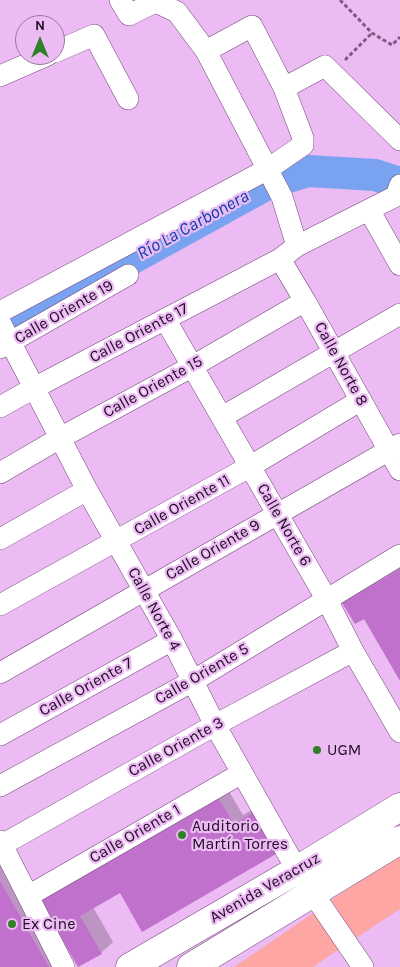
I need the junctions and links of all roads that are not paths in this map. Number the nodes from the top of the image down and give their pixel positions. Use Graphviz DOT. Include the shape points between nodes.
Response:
graph roads {
  1 [pos="120,0"];
  2 [pos="158,1"];
  3 [pos="65,48"];
  4 [pos="206,52"];
  5 [pos="25,65"];
  6 [pos="0,76"];
  7 [pos="284,88"];
  8 [pos="128,98"];
  9 [pos="400,140"];
  10 [pos="268,169"];
  11 [pos="398,190"];
  12 [pos="366,212"];
  13 [pos="297,246"];
  14 [pos="280,259"];
  15 [pos="400,265"];
  16 [pos="128,275"];
  17 [pos="305,301"];
  18 [pos="0,312"];
  19 [pos="400,314"];
  20 [pos="165,319"];
  21 [pos="0,322"];
  22 [pos="5,345"];
  23 [pos="333,351"];
  24 [pos="193,366"];
  25 [pos="34,388"];
  26 [pos="361,400"];
  27 [pos="0,407"];
  28 [pos="222,417"];
  29 [pos="60,438"];
  30 [pos="394,447"];
  31 [pos="249,467"];
  32 [pos="400,470"];
  33 [pos="0,473"];
  34 [pos="87,490"];
  35 [pos="277,514"];
  36 [pos="0,539"];
  37 [pos="116,542"];
  38 [pos="400,555"];
  39 [pos="144,590"];
  40 [pos="327,600"];
  41 [pos="0,605"];
  42 [pos="172,640"];
  43 [pos="353,651"];
  44 [pos="0,673"];
  45 [pos="193,681"];
  46 [pos="215,725"];
  47 [pos="400,732"];
  48 [pos="0,735"];
  49 [pos="242,773"];
  50 [pos="0,786"];
  51 [pos="400,807"];
  52 [pos="400,840"];
  53 [pos="1,844"];
  54 [pos="297,870"];
  55 [pos="312,893"];
  56 [pos="28,896"];
  57 [pos="64,967"];
  58 [pos="130,967"];
  59 [pos="191,967"];
  60 [pos="362,967"];
  1 -- 2 [label="street" via="129,16"];
  2 -- 4 [label="street" via="177,12"];
  3 -- 8 [label="street" via="94,35"];
  4 -- 7 [label="street" via="252,26"];
  4 -- 10 [label="street"];
  5 -- 6 [label="street"];
  7 -- 9 [label="street" via="325,66"];
  7 -- 10 [label="street" via="303,145"];
  10 -- 13 [label="street" via="282,197"];
  10 -- 18 [label="street"];
  11 -- 12 [label="street"];
  12 -- 13 [label="street"];
  12 -- 15 [label="street" via="373,217"];
  13 -- 14 [label="street, Calle Oriente 17"];
  14 -- 17 [label="street, Calle Norte 8"];
  14 -- 20 [label="street, Calle Oriente 17"];
  16 -- 22 [label="street, Calle Oriente 19"];
  17 -- 23 [label="street, Calle Norte 8"];
  17 -- 24 [label="street, Calle Oriente 15"];
  19 -- 23 [label="street"];
  20 -- 24 [label="street, Calle Norte 6"];
  20 -- 25 [label="street, Calle Oriente 17"];
  21 -- 22 [label="street, Calle Norte 4"];
  22 -- 25 [label="street, Calle Norte 4"];
  23 -- 26 [label="street, Calle Norte 8"];
  23 -- 28 [label="street"];
  24 -- 28 [label="street, Calle Norte 6"];
  24 -- 29 [label="street, Calle Oriente 15"];
  25 -- 27 [label="street, Calle Oriente 17"];
  25 -- 29 [label="street, Calle Norte 4"];
  26 -- 30 [label="street, Calle Norte 8"];
  26 -- 31 [label="street, Calle Oriente 11"];
  28 -- 31 [label="street, Calle Norte 6"];
  29 -- 33 [label="street, Calle Oriente 15"];
  29 -- 34 [label="street, Calle Norte 4"];
  30 -- 32 [label="street, Calle Norte 8"];
  30 -- 35 [label="street, Calle Oriente 9"];
  31 -- 35 [label="street, Calle Norte 6"];
  31 -- 37 [label="street, Calle Oriente 11"];
  34 -- 36 [label="street"];
  34 -- 37 [label="street, Calle Norte 4"];
  35 -- 39 [label="street, Calle Oriente 9"];
  35 -- 40 [label="street, Calle Norte 6"];
  37 -- 39 [label="street, Calle Norte 4"];
  37 -- 41 [label="street, Calle Oriente 11"];
  38 -- 40 [label="street, Calle Oriente 5"];
  39 -- 42 [label="street, Calle Norte 4"];
  39 -- 44 [label="street, Calle Oriente 9"];
  40 -- 43 [label="street, Calle Norte 6"];
  40 -- 45 [label="street, Calle Oriente 5"];
  42 -- 45 [label="street, Calle Norte 4"];
  42 -- 48 [label="street, Calle Oriente 7"];
  43 -- 46 [label="street, Calle Oriente 3"];
  43 -- 47 [label="street, Calle Norte 6"];
  45 -- 46 [label="street, Calle Norte 4"];
  45 -- 50 [label="street, Calle Oriente 5"];
  46 -- 49 [label="street, Calle Norte 4"];
  46 -- 53 [label="street, Calle Oriente 3"];
  49 -- 54 [label="street, Calle Norte 4"];
  49 -- 56 [label="street, Calle Oriente 1"];
  51 -- 54 [label="main road, Avenida Veracruz"];
  52 -- 55 [label="main road, Avenida Veracruz"];
  53 -- 56 [label="street"];
  54 -- 55 [label="street, Calle Norte 4"];
  54 -- 58 [label="main road, Avenida Veracruz"];
  55 -- 59 [label="main road, Avenida Veracruz"];
  55 -- 60 [label="street, Calle Norte 4"];
  56 -- 57 [label="street"];
}
